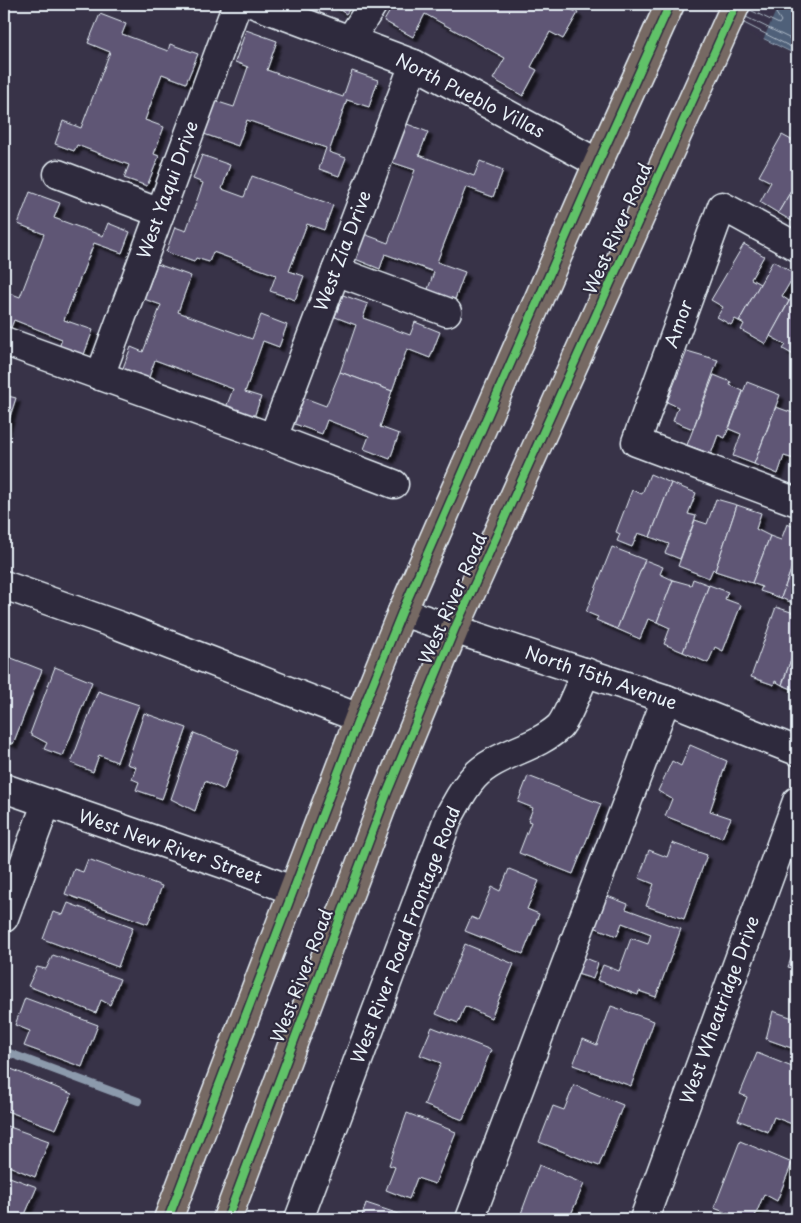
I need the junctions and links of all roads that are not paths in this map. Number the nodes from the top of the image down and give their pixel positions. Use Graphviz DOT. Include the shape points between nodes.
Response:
graph roads {
  1 [pos="237,4"];
  2 [pos="254,4"];
  3 [pos="373,4"];
  4 [pos="670,4"];
  5 [pos="736,4"];
  6 [pos="350,40"];
  7 [pos="414,64"];
  8 [pos="598,163"];
  9 [pos="58,174"];
  10 [pos="160,213"];
  11 [pos="797,247"];
  12 [pos="336,271"];
  13 [pos="447,312"];
  14 [pos="4,341"];
  15 [pos="100,376"];
  16 [pos="273,438"];
  17 [pos="394,484"];
  18 [pos="797,502"];
  19 [pos="4,585"];
  20 [pos="402,612"];
  21 [pos="455,628"];
  22 [pos="586,672"];
  23 [pos="666,699"];
  24 [pos="360,718"];
  25 [pos="797,750"];
  26 [pos="4,788"];
  27 [pos="797,800"];
  28 [pos="46,804"];
  29 [pos="294,892"];
  30 [pos="4,918"];
  31 [pos="168,1219"];
  32 [pos="227,1219"];
  33 [pos="299,1219"];
  34 [pos="470,1219"];
  35 [pos="644,1219"];
  1 -- 10 [label="street, West Yaqui Drive"];
  2 -- 6 [label="street, North Pueblo Villas"];
  3 -- 6 [label="street"];
  4 -- 8 [label="main road"];
  5 -- 21 [label="main road, West River Road"];
  6 -- 7 [label="street, North Pueblo Villas"];
  7 -- 8 [label="street, North Pueblo Villas"];
  7 -- 12 [label="street, West Zia Drive"];
  8 -- 20 [label="main road"];
  9 -- 10 [label="street"];
  10 -- 15 [label="street, West Yaqui Drive"];
  11 -- 18 [label="street, Amor" via="722,206 636,442"];
  12 -- 13 [label="street"];
  12 -- 16 [label="street, West Zia Drive"];
  14 -- 15 [label="street"];
  15 -- 16 [label="street"];
  16 -- 17 [label="street"];
  19 -- 24 [label="street"];
  20 -- 21 [label="street, North 15th Avenue"];
  20 -- 24 [label="main road"];
  21 -- 22 [label="street, North 15th Avenue"];
  21 -- 32 [label="main road, West River Road" via="387,793"];
  22 -- 23 [label="street, North 15th Avenue"];
  22 -- 33 [label="street, West River Road Frontage Road" via="561,726 541,741 475,776 449,816"];
  23 -- 25 [label="street, North 15th Avenue"];
  23 -- 34 [label="street"];
  24 -- 29 [label="main road"];
  26 -- 28 [label="street, West New River Street"];
  27 -- 35 [label="street, West Wheatridge Drive"];
  28 -- 29 [label="street, West New River Street" via="227,865"];
  28 -- 30 [label="street"];
  29 -- 31 [label="main road"];
}
